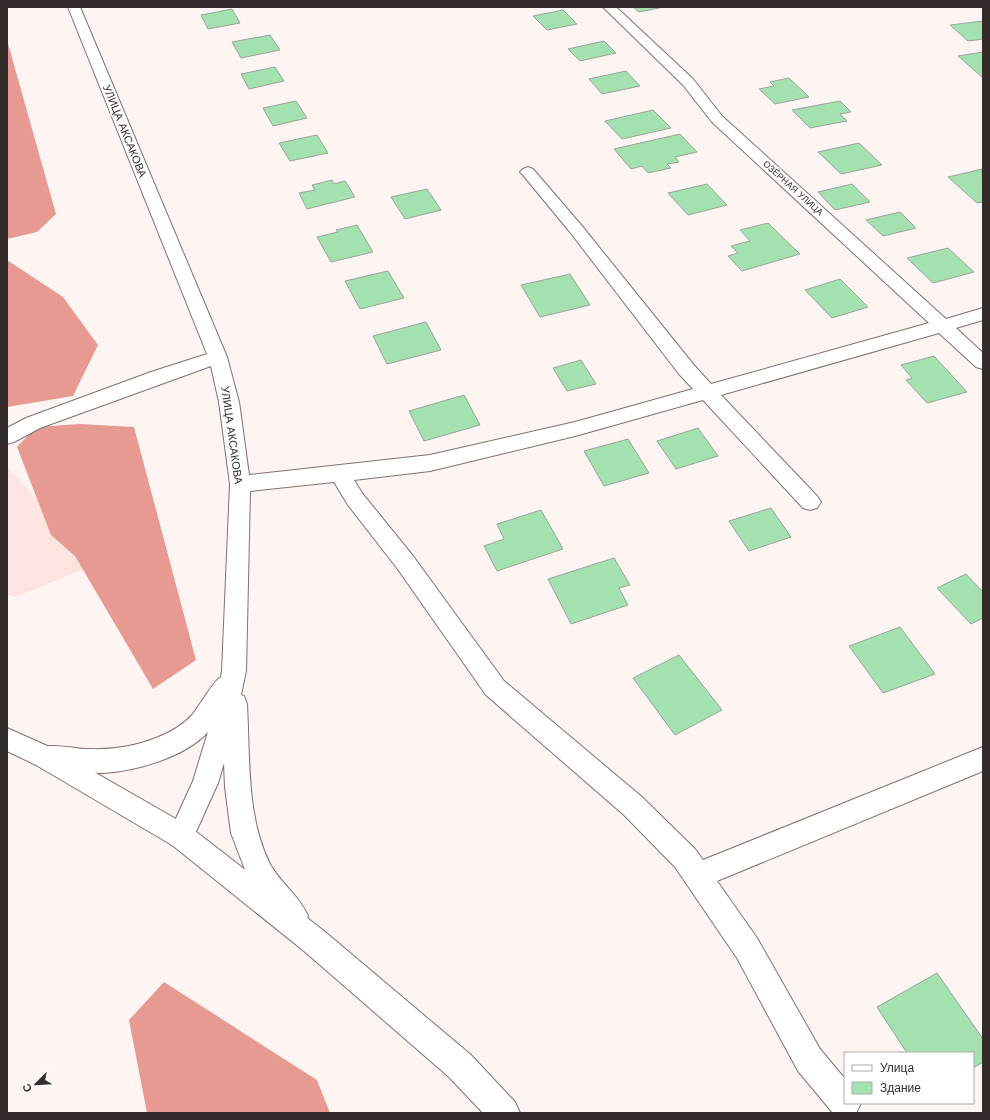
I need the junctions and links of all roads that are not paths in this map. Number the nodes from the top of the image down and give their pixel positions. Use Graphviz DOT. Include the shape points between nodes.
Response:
graph roads {
  1 [pos="74,7"];
  2 [pos="609,7"];
  3 [pos="528,172"];
  4 [pos="983,314"];
  5 [pos="942,325"];
  6 [pos="218,357"];
  7 [pos="983,363"];
  8 [pos="707,391"];
  9 [pos="7,437"];
  10 [pos="339,474"];
  11 [pos="240,484"];
  12 [pos="810,502"];
  13 [pos="234,671"];
  14 [pos="7,739"];
  15 [pos="45,757"];
  16 [pos="983,760"];
  17 [pos="181,836"];
  18 [pos="697,876"];
  19 [pos="314,941"];
  20 [pos="844,1102"];
  21 [pos="846,1104"];
  22 [pos="504,1113"];
  23 [pos="854,1113"];
  1 -- 6 [label="street, УЛИЦА АКСАКОВА"];
  2 -- 5 [label="street, ОЗЁРНАЯ УЛИЦА" via="688,82 717,119"];
  3 -- 8 [label="street" via="686,369"];
  4 -- 5 [label="street"];
  5 -- 7 [label="street, ОЗЁРНАЯ УЛИЦА"];
  5 -- 8 [label="street"];
  6 -- 9 [label="street" via="33,423"];
  6 -- 11 [label="street, УЛИЦА АКСАКОВА" via="229,402"];
  8 -- 10 [label="street" via="575,429 430,463"];
  8 -- 12 [label="street"];
  10 -- 11 [label="street"];
  10 -- 18 [label="street" via="495,688 633,806 685,858"];
  11 -- 13 [label="street, УЛИЦА АКСАКОВА"];
  13 -- 15 [label="street" via="213,707 191,732 162,749 131,757 93,761"];
  13 -- 17 [label="street, УЛИЦА АКСАКОВА" via="206,783"];
  13 -- 19 [label="street" via="238,787 244,833 260,875"];
  14 -- 15 [label="street"];
  15 -- 17 [label="street"];
  16 -- 18 [label="street"];
  17 -- 19 [label="street"];
  18 -- 20 [label="street" via="747,948 809,1060"];
  19 -- 22 [label="street" via="460,1066"];
  21 -- 23 [label="street"];
}
